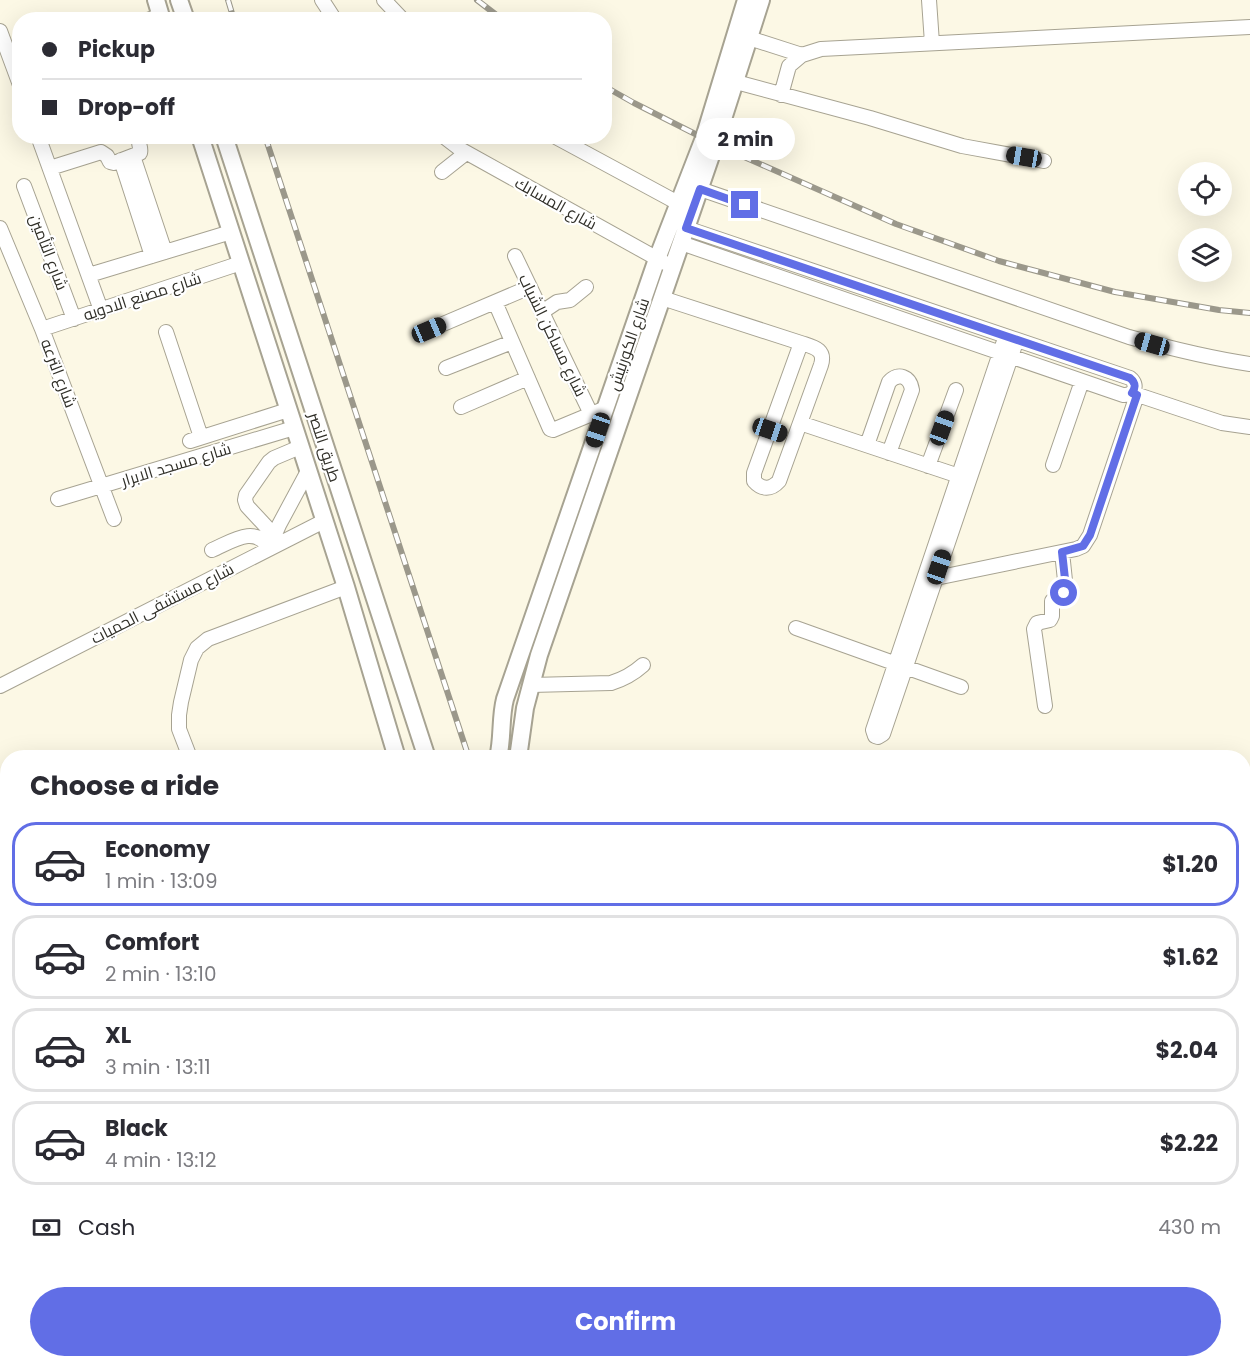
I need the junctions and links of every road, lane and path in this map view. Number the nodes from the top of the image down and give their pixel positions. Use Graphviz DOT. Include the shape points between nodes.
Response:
graph roads {
  1 [pos="384,0"];
  2 [pos="746,0"];
  3 [pos="761,0"];
  4 [pos="929,0"];
  5 [pos="395,12"];
  6 [pos="1250,27"];
  7 [pos="0,31"];
  8 [pos="742,37"];
  9 [pos="932,44"];
  10 [pos="802,55"];
  11 [pos="12,63"];
  12 [pos="729,80"];
  13 [pos="781,95"];
  14 [pos="41,144"];
  15 [pos="138,144"];
  16 [pos="203,144"];
  17 [pos="227,144"];
  18 [pos="454,144"];
  19 [pos="569,144"];
  20 [pos="466,153"];
  21 [pos="127,158"];
  22 [pos="1044,161"];
  23 [pos="50,168"];
  24 [pos="442,172"];
  25 [pos="24,186"];
  26 [pos="700,189"];
  27 [pos="678,203"];
  28 [pos="0,228"];
  29 [pos="231,232"];
  30 [pos="683,236"];
  31 [pos="753,251"];
  32 [pos="158,254"];
  33 [pos="515,256"];
  34 [pos="241,263"];
  35 [pos="665,263"];
  36 [pos="747,266"];
  37 [pos="89,275"];
  38 [pos="836,279"];
  39 [pos="586,286"];
  40 [pos="530,287"];
  41 [pos="831,295"];
  42 [pos="662,298"];
  43 [pos="495,302"];
  44 [pos="101,310"];
  45 [pos="542,312"];
  46 [pos="74,319"];
  47 [pos="42,329"];
  48 [pos="429,330"];
  49 [pos="166,332"];
  50 [pos="1011,338"];
  51 [pos="512,342"];
  52 [pos="801,343"];
  53 [pos="1005,354"];
  54 [pos="1250,364"];
  55 [pos="446,368"];
  56 [pos="528,378"];
  57 [pos="1082,381"];
  58 [pos="956,390"];
  59 [pos="1134,394"];
  60 [pos="461,407"];
  61 [pos="777,409"];
  62 [pos="288,410"];
  63 [pos="599,411"];
  64 [pos="801,420"];
  65 [pos="1250,427"];
  66 [pos="294,428"];
  67 [pos="770,430"];
  68 [pos="794,439"];
  69 [pos="867,445"];
  70 [pos="300,447"];
  71 [pos="889,453"];
  72 [pos="1053,465"];
  73 [pos="928,466"];
  74 [pos="308,471"];
  75 [pos="963,475"];
  76 [pos="102,486"];
  77 [pos="58,499"];
  78 [pos="114,519"];
  79 [pos="324,521"];
  80 [pos="271,544"];
  81 [pos="212,550"];
  82 [pos="1062,552"];
  83 [pos="935,570"];
  84 [pos="346,587"];
  85 [pos="796,628"];
  86 [pos="901,665"];
  87 [pos="643,666"];
  88 [pos="512,678"];
  89 [pos="531,685"];
  90 [pos="0,686"];
  91 [pos="961,687"];
  92 [pos="1045,706"];
  93 [pos="187,750"];
  94 [pos="395,750"];
  95 [pos="424,750"];
  96 [pos="500,750"];
  97 [pos="519,750"];
  1 -- 5 [label="street"];
  2 -- 8 [label="main road, شارع الكورنيش"];
  3 -- 8 [label="main road, شارع الكورنيش"];
  4 -- 9 [label="street"];
  6 -- 9 [label="street"];
  7 -- 11 [label="street"];
  8 -- 10 [label="street"];
  8 -- 12 [label="main road, شارع الكورنيش"];
  9 -- 10 [label="street" via="821,49"];
  10 -- 13 [label="street" via="789,66"];
  12 -- 13 [label="street"];
  12 -- 26 [label="main road, شارع الكورنيش"];
  12 -- 27 [label="main road, شارع الكورنيش"];
  13 -- 22 [label="street" via="962,146"];
  14 -- 23 [label="street"];
  15 -- 21 [label="street" via="140,153"];
  16 -- 29 [label="main road, طريق النصر"];
  17 -- 95 [label="main road, طريق النصر"];
  18 -- 20 [label="street, شارع المسابك"];
  19 -- 27 [label="street"];
  20 -- 24 [label="street"];
  20 -- 35 [label="street, شارع المسابك"];
  21 -- 23 [label="street" via="114,163 101,152"];
  21 -- 32 [label="street"];
  23 -- 37 [label="street"];
  25 -- 46 [label="street, شارع التأمين"];
  26 -- 30 [label="main road, شارع الكورنيش"];
  26 -- 54 [label="street" via="1129,337"];
  27 -- 35 [label="main road, شارع الكورنيش"];
  28 -- 47 [label="street, شارع الترعه"];
  29 -- 32 [label="street"];
  29 -- 34 [label="main road, طريق النصر"];
  30 -- 31 [label="street"];
  30 -- 35 [label="main road, شارع الكورنيش"];
  30 -- 36 [label="street"];
  31 -- 36 [label="street"];
  31 -- 38 [label="street"];
  32 -- 37 [label="street"];
  33 -- 40 [label="street, شارع مساكن الشباب"];
  34 -- 44 [label="street, شارع مصنع الادويه"];
  34 -- 62 [label="main road, طريق النصر"];
  35 -- 42 [label="main road, شارع الكورنيش"];
  35 -- 63 [label="main road, شارع الكورنيش"];
  36 -- 41 [label="street"];
  37 -- 44 [label="street"];
  38 -- 41 [label="street"];
  38 -- 50 [label="street"];
  39 -- 45 [label="street" via="570,300 557,302"];
  40 -- 43 [label="street"];
  40 -- 45 [label="street, شارع مساكن الشباب"];
  41 -- 53 [label="street"];
  42 -- 52 [label="street"];
  42 -- 89 [label="main road, شارع الكورنيش"];
  43 -- 48 [label="street"];
  43 -- 51 [label="street"];
  44 -- 46 [label="street, شارع مصنع الادويه"];
  45 -- 63 [label="street, شارع مساكن الشباب"];
  46 -- 47 [label="street, شارع مصنع الادويه"];
  47 -- 76 [label="street, شارع الترعه"];
  49 -- 62 [label="street" via="195,439"];
  50 -- 53 [label="street"];
  50 -- 59 [label="street" via="1130,378 1135,385"];
  51 -- 55 [label="street"];
  51 -- 56 [label="street"];
  52 -- 61 [label="street"];
  52 -- 64 [label="street" via="816,348 822,356"];
  53 -- 57 [label="street"];
  53 -- 75 [label="street"];
  56 -- 60 [label="street"];
  56 -- 63 [label="street" via="551,431"];
  57 -- 59 [label="street" via="1123,395"];
  57 -- 72 [label="street"];
  58 -- 73 [label="street"];
  59 -- 65 [label="street" via="1222,423"];
  59 -- 82 [label="street" via="1090,535 1083,546"];
  61 -- 64 [label="street"];
  61 -- 67 [label="street"];
  62 -- 66 [label="main road, طريق النصر"];
  63 -- 88 [label="main road, شارع الكورنيش"];
  64 -- 68 [label="street"];
  64 -- 69 [label="street"];
  66 -- 70 [label="main road, طريق النصر"];
  66 -- 76 [label="street, شارع مسجد الابرار"];
  67 -- 68 [label="street"];
  67 -- 68 [label="street" via="754,473 754,481 766,489 779,481"];
  69 -- 71 [label="street"];
  69 -- 71 [label="street" via="888,382 900,375 911,383 912,390"];
  70 -- 74 [label="main road, طريق النصر"];
  70 -- 80 [label="street" via="269,462 246,495 247,506"];
  71 -- 73 [label="street"];
  73 -- 75 [label="street"];
  74 -- 79 [label="main road, طريق النصر"];
  74 -- 80 [label="street"];
  75 -- 83 [label="street"];
  76 -- 77 [label="street, شارع مسجد الابرار"];
  76 -- 78 [label="street, شارع الترعه"];
  79 -- 80 [label="street, شارع مستشفى الحميات"];
  79 -- 84 [label="main road, طريق النصر"];
  80 -- 81 [label="street" via="248,535"];
  80 -- 90 [label="street, شارع مستشفى الحميات"];
  82 -- 83 [label="street"];
  82 -- 92 [label="street" via="1066,590 1052,601 1050,620 1035,626"];
  83 -- 86 [label="street"];
  84 -- 93 [label="street" via="208,639 197,648 179,715 179,729"];
  84 -- 94 [label="main road, طريق النصر"];
  85 -- 86 [label="street"];
  86 -- 91 [label="street"];
  87 -- 89 [label="street" via="611,683"];
  88 -- 89 [label="main road"];
  88 -- 96 [label="main road, شارع الكورنيش" via="503,708"];
  89 -- 97 [label="main road, شارع الكورنيش"];
}
